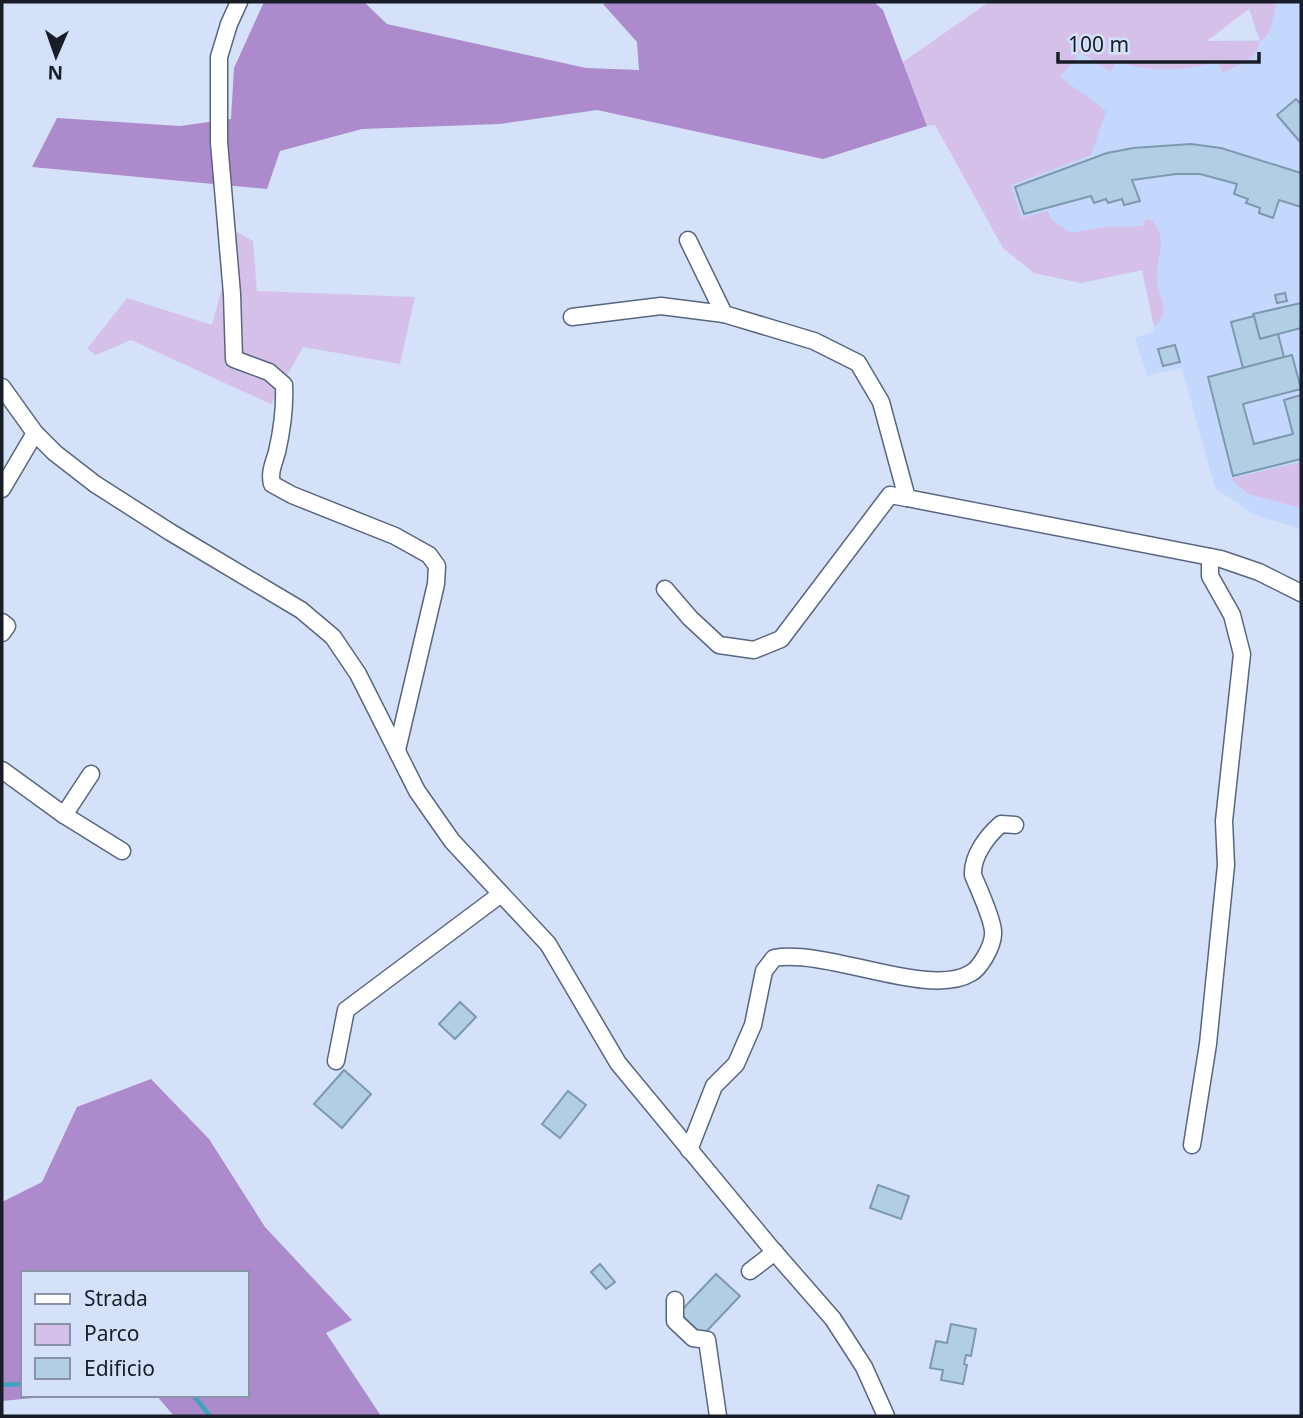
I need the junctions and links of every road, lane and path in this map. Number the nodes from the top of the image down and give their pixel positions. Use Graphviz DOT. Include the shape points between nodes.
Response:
graph roads {
  1 [pos="239,2"];
  2 [pos="688,240"];
  3 [pos="724,314"];
  4 [pos="572,317"];
  5 [pos="2,387"];
  6 [pos="35,433"];
  7 [pos="2,489"];
  8 [pos="907,498"];
  9 [pos="1210,557"];
  10 [pos="665,589"];
  11 [pos="1301,593"];
  12 [pos="2,622"];
  13 [pos="2,633"];
  14 [pos="397,750"];
  15 [pos="2,770"];
  16 [pos="91,774"];
  17 [pos="64,815"];
  18 [pos="1015,825"];
  19 [pos="122,850"];
  20 [pos="501,894"];
  21 [pos="336,1061"];
  22 [pos="1192,1144"];
  23 [pos="689,1150"];
  24 [pos="775,1252"];
  25 [pos="750,1270"];
  26 [pos="675,1300"];
  27 [pos="718,1416"];
  28 [pos="887,1416"];
  1 -- 14 [label="street" via="219,57 219,142 234,359 269,372 284,384 272,484 395,536 429,555 437,566"];
  2 -- 3 [label="street"];
  3 -- 4 [label="street" via="661,306"];
  3 -- 8 [label="street" via="814,341 858,363 881,402"];
  5 -- 6 [label="street"];
  6 -- 7 [label="street"];
  6 -- 14 [label="street" via="95,484 301,610 333,637 358,674"];
  8 -- 9 [label="street"];
  8 -- 10 [label="street" via="890,495 782,639 754,650 719,645"];
  9 -- 11 [label="street" via="1259,572"];
  9 -- 22 [label="street" via="1210,576 1232,615 1242,654 1208,1044"];
  12 -- 13 [label="street" via="6,626"];
  14 -- 20 [label="street" via="417,791 452,841"];
  15 -- 17 [label="street"];
  16 -- 17 [label="street"];
  17 -- 19 [label="street"];
  18 -- 23 [label="street" via="1002,824 990,834 972,865 993,932 990,949 971,973 931,980 838,962 787,955 774,958 764,971 752,1025 736,1064 714,1086"];
  20 -- 21 [label="street" via="346,1010"];
  20 -- 23 [label="street" via="548,944 618,1063"];
  23 -- 24 [label="street"];
  24 -- 25 [label="street"];
  24 -- 28 [label="street" via="833,1319 864,1367"];
  26 -- 27 [label="street" via="676,1321 693,1338 707,1340"];
}
